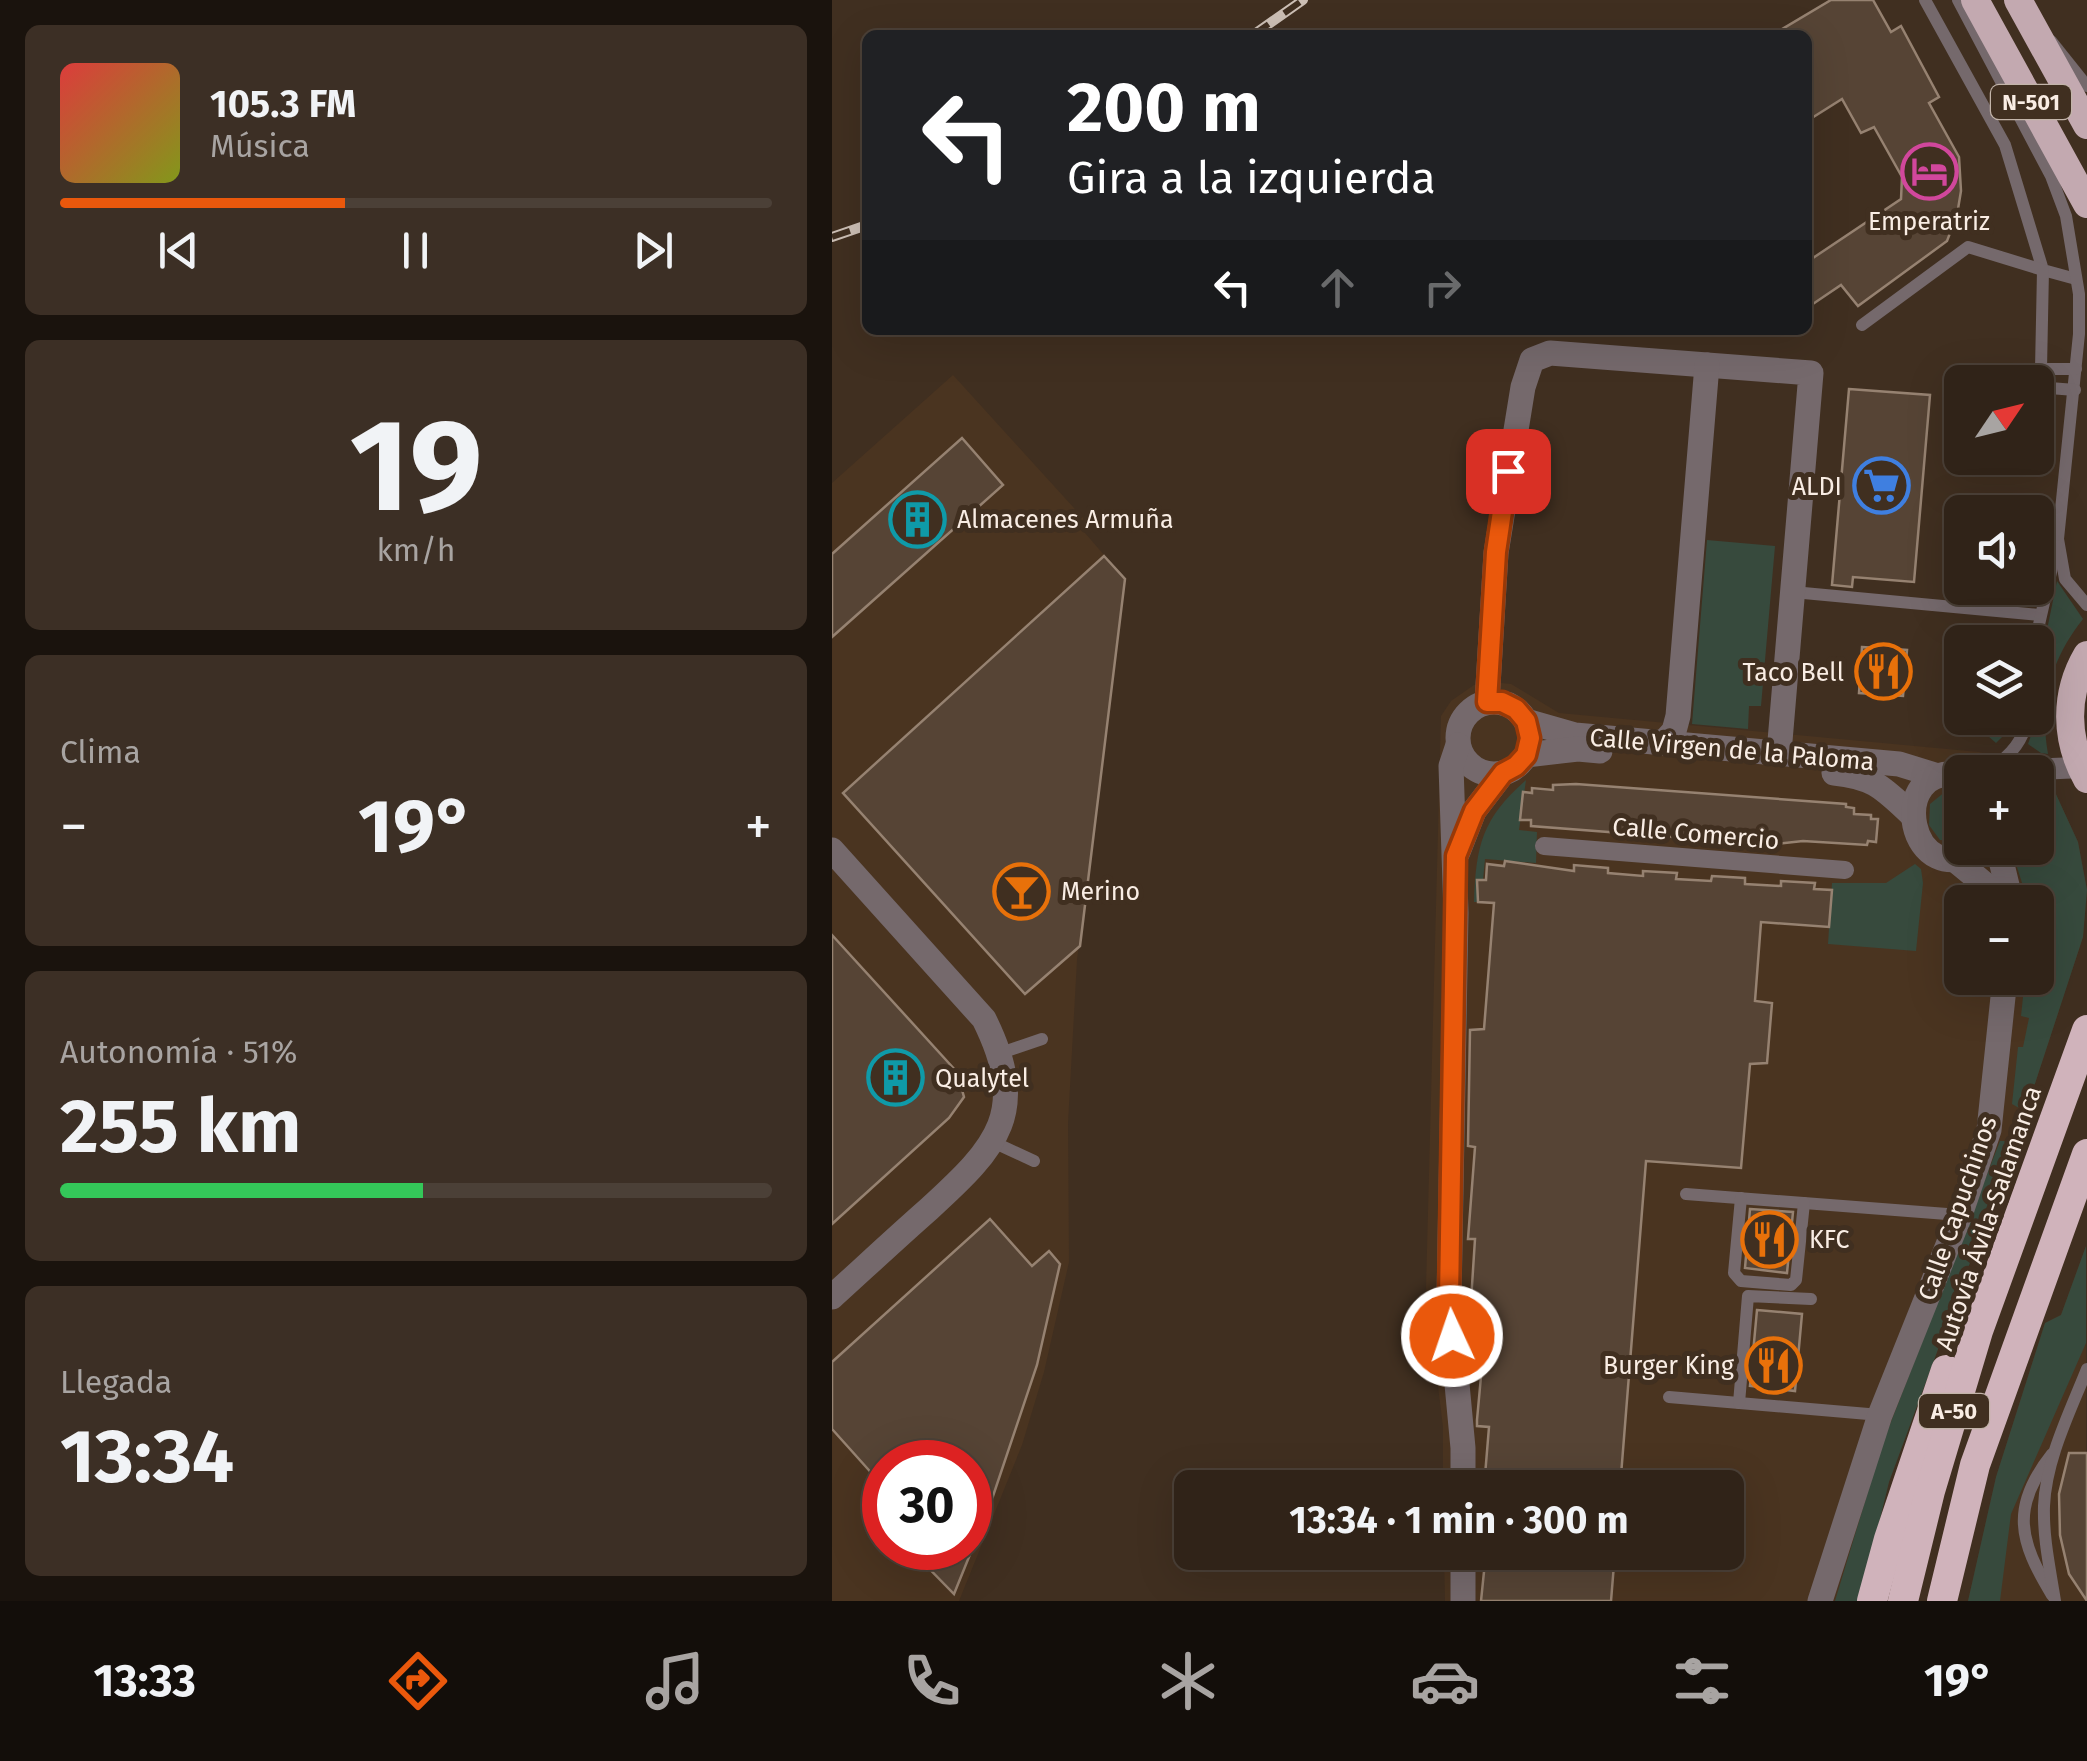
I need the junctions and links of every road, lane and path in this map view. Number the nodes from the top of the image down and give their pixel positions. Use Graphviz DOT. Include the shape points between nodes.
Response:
graph roads {
  1 [pos="1924,0"];
  2 [pos="1958,0"];
  3 [pos="1976,0"];
  4 [pos="2022,8"];
  5 [pos="2086,86"];
  6 [pos="2086,124"];
  7 [pos="2086,204"];
  8 [pos="2043,270"];
  9 [pos="2076,278"];
  10 [pos="1862,325"];
  11 [pos="1707,365"];
  12 [pos="2076,370"];
  13 [pos="2054,388"];
  14 [pos="2076,390"];
  15 [pos="2058,539"];
  16 [pos="1793,592"];
  17 [pos="2086,605"];
  18 [pos="2039,615"];
  19 [pos="2038,625"];
  20 [pos="2086,655"];
  21 [pos="1487,702"];
  22 [pos="1526,721"];
  23 [pos="1664,742"];
  24 [pos="1458,745"];
  25 [pos="1780,753"];
  26 [pos="1526,755"];
  27 [pos="2054,765"];
  28 [pos="2082,772"];
  29 [pos="1503,773"];
  30 [pos="2054,773"];
  31 [pos="1944,775"];
  32 [pos="1944,778"];
  33 [pos="1911,814"];
  34 [pos="1544,846"];
  35 [pos="832,850"];
  36 [pos="1456,856"];
  37 [pos="1944,857"];
  38 [pos="1960,865"];
  39 [pos="1845,870"];
  40 [pos="1985,885"];
  41 [pos="2003,995"];
  42 [pos="2086,1030"];
  43 [pos="1042,1039"];
  44 [pos="1001,1053"];
  45 [pos="994,1142"];
  46 [pos="2086,1154"];
  47 [pos="1034,1161"];
  48 [pos="1686,1194"];
  49 [pos="1741,1198"];
  50 [pos="1804,1203"];
  51 [pos="1960,1214"];
  52 [pos="2017,1224"];
  53 [pos="832,1297"];
  54 [pos="1810,1299"];
  55 [pos="2086,1369"];
  56 [pos="1668,1397"];
  57 [pos="1739,1403"];
  58 [pos="1880,1415"];
  59 [pos="1992,1424"];
  60 [pos="2056,1450"];
  61 [pos="1463,1470"];
  62 [pos="1463,1570"];
  63 [pos="1463,1601"];
  64 [pos="1820,1601"];
  65 [pos="1872,1601"];
  66 [pos="1903,1601"];
  67 [pos="1942,1601"];
  68 [pos="1960,1601"];
  69 [pos="2055,1601"];
  1 -- 8 [label="lane" via="2004,145"];
  2 -- 9 [label="lane" via="2051,176 2066,216"];
  3 -- 7 [label="highway, N-501"];
  4 -- 5 [label="lane"];
  4 -- 6 [label="highway, N-501"];
  8 -- 9 [label="lane"];
  8 -- 10 [label="lane" via="1968,247"];
  8 -- 12 [label="lane" via="2041,369"];
  9 -- 12 [label="lane"];
  11 -- 16 [label="street" via="1811,373"];
  11 -- 21 [label="street" via="1550,353 1528,367 1496,552"];
  11 -- 23 [label="street" via="1678,716"];
  12 -- 14 [label="lane"];
  13 -- 14 [label="lane"];
  14 -- 15 [label="lane"];
  15 -- 17 [label="lane" via="2065,579"];
  15 -- 18 [label="lane"];
  16 -- 18 [label="lane"];
  16 -- 25 [label="street"];
  18 -- 19 [label="lane"];
  20 -- 28 [label="highway" via="2070,700 2070,732"];
  21 -- 22 [label="street" via="1502,702"];
  21 -- 24 [label="street" via="1464,718"];
  22 -- 23 [label="street, Calle Virgen de la Paloma" via="1576,735"];
  22 -- 26 [label="street"];
  23 -- 25 [label="street, Calle Virgen de la Paloma"];
  24 -- 29 [label="street" via="1484,773"];
  24 -- 36 [label="street" via="1451,766"];
  25 -- 31 [label="street, Calle Virgen de la Paloma"];
  26 -- 29 [label="street"];
  26 -- 33 [label="street, Calle Virgen de la Paloma" via="1578,750 1861,776"];
  27 -- 28 [label="lane"];
  28 -- 30 [label="lane"];
  29 -- 36 [label="street" via="1474,811"];
  32 -- 33 [label="street" via="1924,785"];
  33 -- 37 [label="street, Calle Virgen de la Paloma" via="1922,844"];
  34 -- 39 [label="street, Calle Comercio"];
  35 -- 44 [label="street" via="984,1019"];
  36 -- 61 [label="street" via="1449,1299"];
  38 -- 40 [label="street"];
  41 -- 51 [label="street, Calle Capuchinos" via="1990,1130"];
  42 -- 52 [label="highway, Autovía Ávila-Salamanca / A-50"];
  43 -- 44 [label="lane"];
  44 -- 45 [label="street" via="1006,1096"];
  45 -- 47 [label="lane"];
  45 -- 53 [label="street" via="969,1173"];
  46 -- 59 [label="highway, A-50"];
  48 -- 49 [label="lane"];
  49 -- 50 [label="lane"];
  49 -- 50 [label="lane" via="1734,1273 1741,1282 1796,1280"];
  50 -- 51 [label="lane"];
  51 -- 58 [label="street, Calle Capuchinos"];
  52 -- 65 [label="highway" via="1963,1320"];
  52 -- 66 [label="highway, Autovía Ávila-Salamanca / A-50" via="1972,1349"];
  54 -- 57 [label="lane" via="1748,1296"];
  55 -- 60 [label="lane"];
  56 -- 57 [label="lane"];
  57 -- 58 [label="lane"];
  58 -- 64 [label="street, Calle Capuchinos"];
  59 -- 67 [label="highway, A-50" via="1975,1465"];
  59 -- 68 [label="highway" via="1990,1471"];
  60 -- 69 [label="lane" via="2044,1500"];
  60 -- 69 [label="lane" via="2030,1488 2022,1528"];
  62 -- 63 [label="street"];
}
